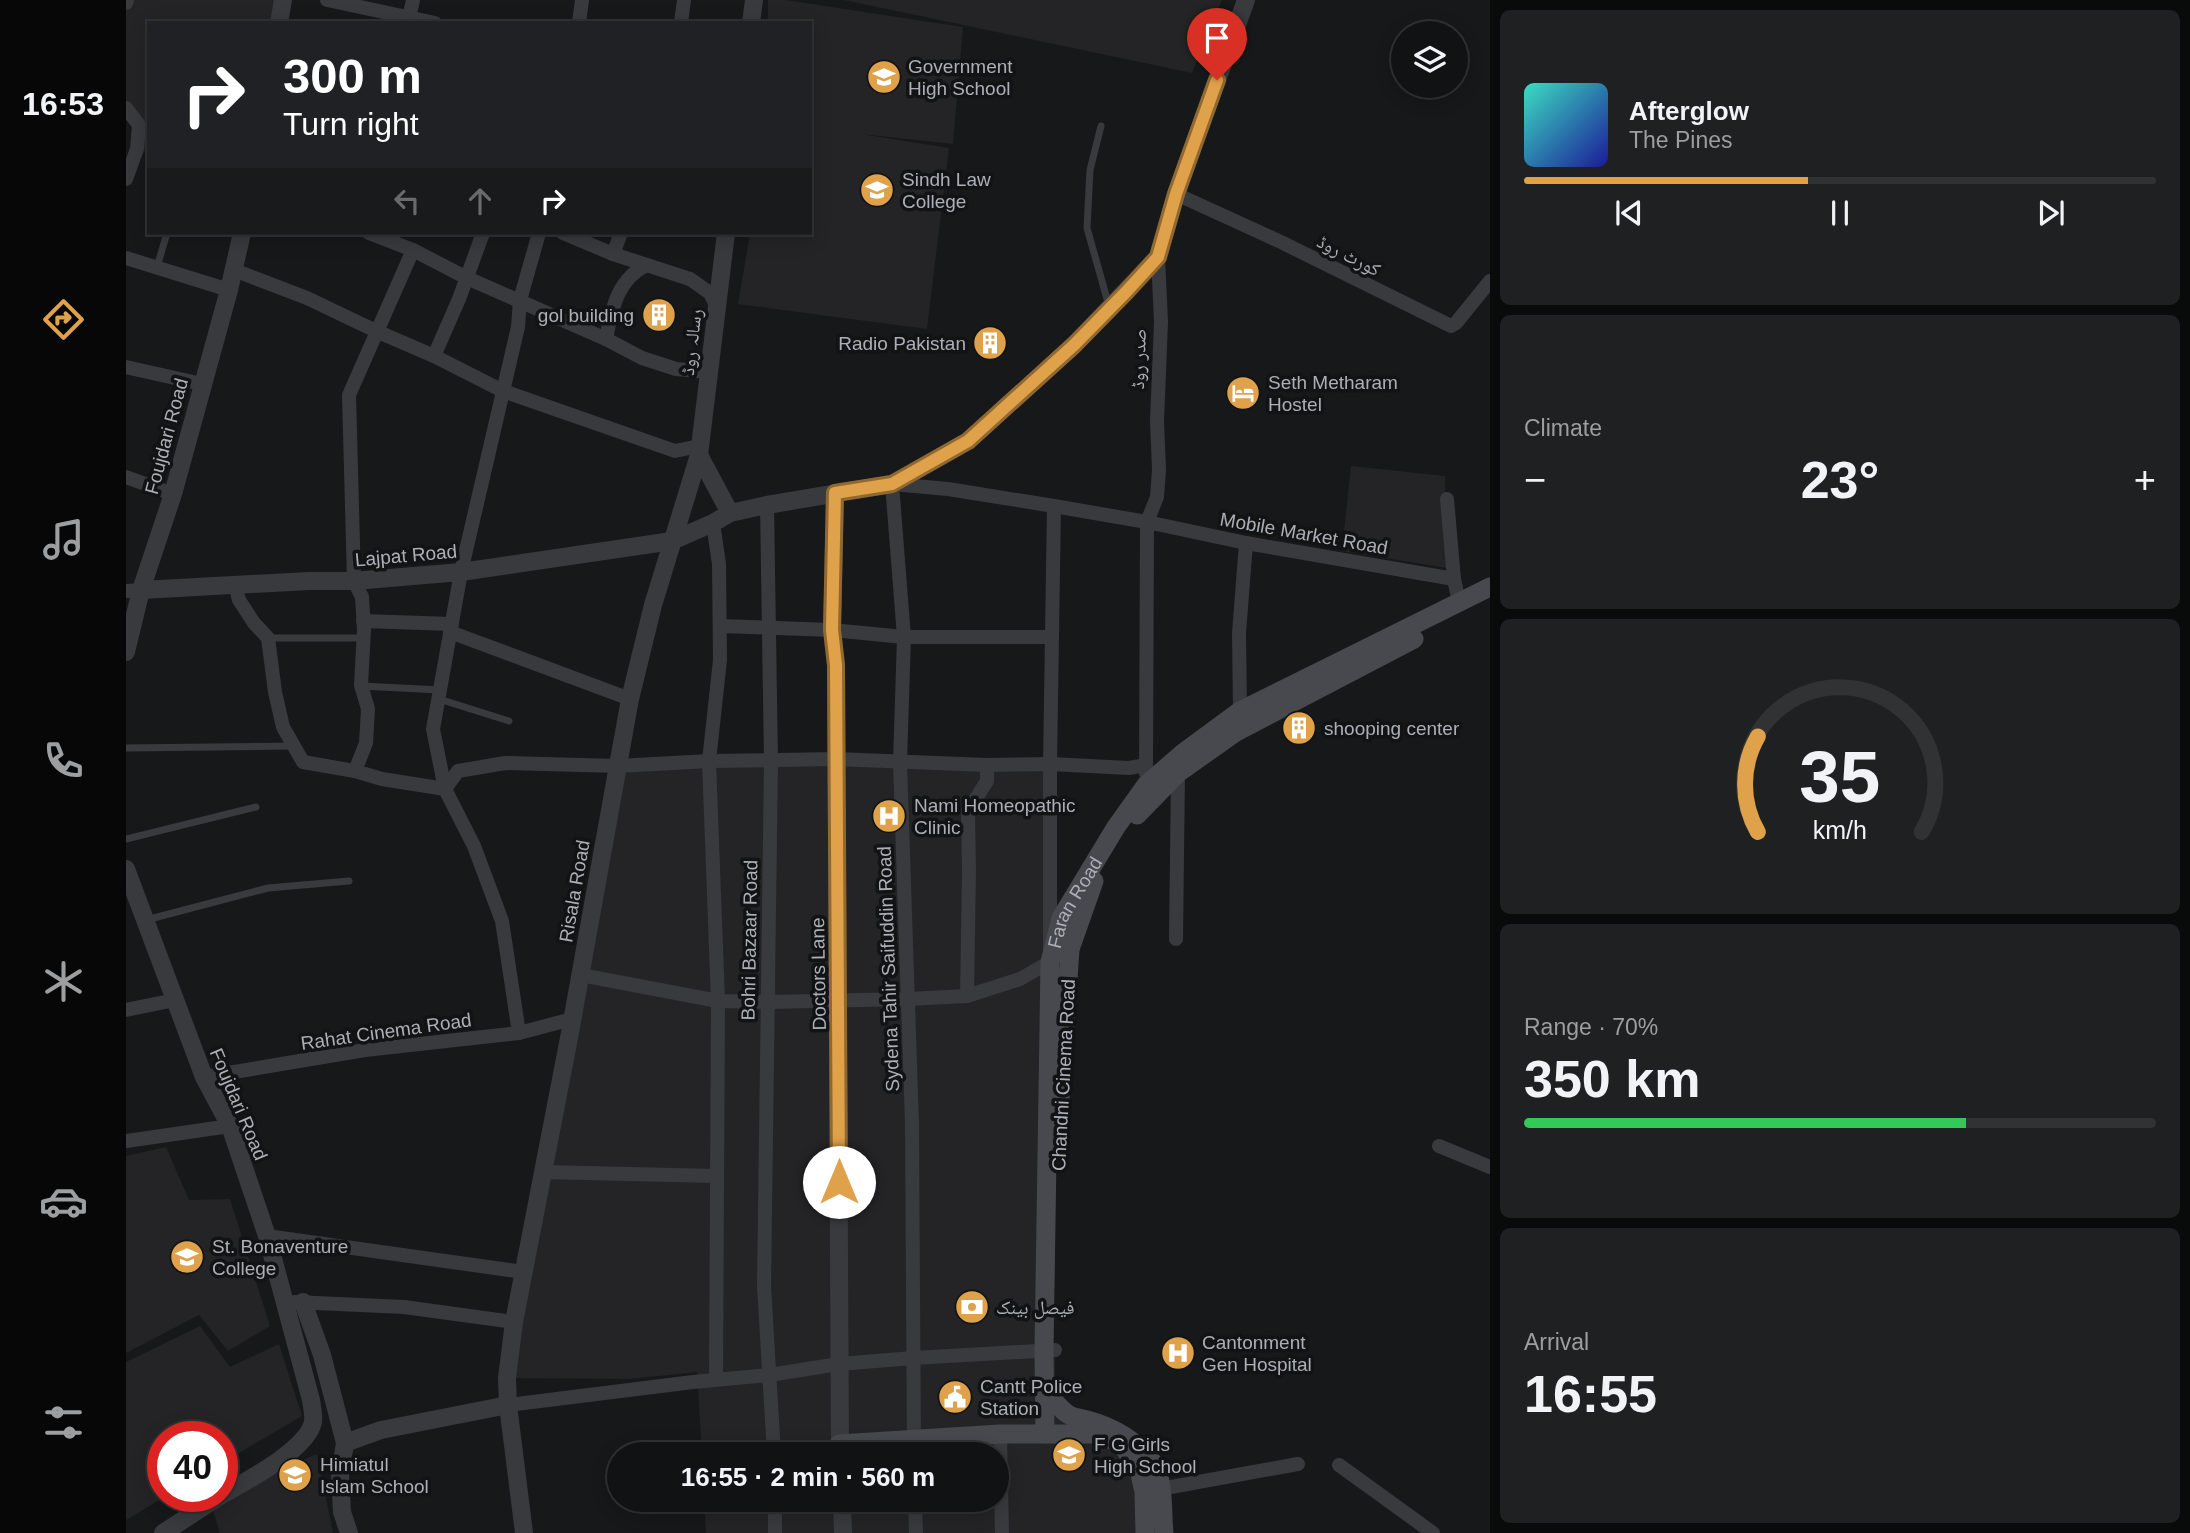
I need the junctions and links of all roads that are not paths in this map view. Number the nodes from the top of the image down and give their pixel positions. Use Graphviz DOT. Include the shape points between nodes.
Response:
graph roads {
  1 [pos="283,0"];
  2 [pos="327,0"];
  3 [pos="413,0"];
  4 [pos="582,0"];
  5 [pos="684,0"];
  6 [pos="754,0"];
  7 [pos="1246,0"];
  8 [pos="279,21"];
  9 [pos="408,21"];
  10 [pos="579,21"];
  11 [pos="681,21"];
  12 [pos="751,21"];
  13 [pos="126,108"];
  14 [pos="1101,126"];
  15 [pos="143,151"];
  16 [pos="126,179"];
  17 [pos="1176,194"];
  18 [pos="166,235"];
  19 [pos="242,235"];
  20 [pos="374,235"];
  21 [pos="482,235"];
  22 [pos="537,235"];
  23 [pos="568,235"];
  24 [pos="620,235"];
  25 [pos="726,235"];
  26 [pos="413,250"];
  27 [pos="613,254"];
  28 [pos="1158,257"];
  29 [pos="126,258"];
  30 [pos="647,265"];
  31 [pos="157,268"];
  32 [pos="234,270"];
  33 [pos="467,278"];
  34 [pos="1490,281"];
  35 [pos="229,290"];
  36 [pos="520,300"];
  37 [pos="717,307"];
  38 [pos="1110,309"];
  39 [pos="376,331"];
  40 [pos="606,339"];
  41 [pos="434,356"];
  42 [pos="126,367"];
  43 [pos="709,372"];
  44 [pos="202,384"];
  45 [pos="503,391"];
  46 [pos="699,451"];
  47 [pos="126,477"];
  48 [pos="892,484"];
  49 [pos="835,493"];
  50 [pos="173,494"];
  51 [pos="1447,499"];
  52 [pos="767,505"];
  53 [pos="1055,506"];
  54 [pos="730,513"];
  55 [pos="1147,522"];
  56 [pos="713,523"];
  57 [pos="672,541"];
  58 [pos="1246,543"];
  59 [pos="461,572"];
  60 [pos="1454,579"];
  61 [pos="355,581"];
  62 [pos="234,585"];
  63 [pos="1490,587"];
  64 [pos="133,591"];
  65 [pos="1490,600"];
  66 [pos="1459,602"];
  67 [pos="363,621"];
  68 [pos="720,626"];
  69 [pos="451,628"];
  70 [pos="770,628"];
  71 [pos="832,630"];
  72 [pos="904,637"];
  73 [pos="1052,637"];
  74 [pos="268,638"];
  75 [pos="363,638"];
  76 [pos="126,652"];
  77 [pos="361,685"];
  78 [pos="439,694"];
  79 [pos="630,699"];
  80 [pos="1240,711"];
  81 [pos="509,721"];
  82 [pos="294,746"];
  83 [pos="126,748"];
  84 [pos="836,759"];
  85 [pos="709,761"];
  86 [pos="771,761"];
  87 [pos="901,762"];
  88 [pos="1050,764"];
  89 [pos="988,765"];
  90 [pos="618,766"];
  91 [pos="355,771"];
  92 [pos="1178,773"];
  93 [pos="1146,775"];
  94 [pos="445,789"];
  95 [pos="256,807"];
  96 [pos="126,839"];
  97 [pos="126,869"];
  98 [pos="349,881"];
  99 [pos="145,920"];
  100 [pos="1176,939"];
  101 [pos="1050,962"];
  102 [pos="580,975"];
  103 [pos="967,996"];
  104 [pos="839,999"];
  105 [pos="908,999"];
  106 [pos="175,1000"];
  107 [pos="718,1001"];
  108 [pos="768,1002"];
  109 [pos="126,1010"];
  110 [pos="572,1019"];
  111 [pos="519,1033"];
  112 [pos="204,1077"];
  113 [pos="230,1125"];
  114 [pos="126,1141"];
  115 [pos="1439,1146"];
  116 [pos="1490,1167"];
  117 [pos="542,1172"];
  118 [pos="717,1176"];
  119 [pos="267,1236"];
  120 [pos="523,1272"];
  121 [pos="295,1302"];
  122 [pos="514,1322"];
  123 [pos="1049,1351"];
  124 [pos="913,1357"];
  125 [pos="839,1364"];
  126 [pos="769,1375"];
  127 [pos="716,1379"];
  128 [pos="1055,1402"];
  129 [pos="508,1405"];
  130 [pos="1000,1433"];
  131 [pos="1051,1433"];
  132 [pos="773,1442"];
  133 [pos="840,1442"];
  134 [pos="914,1442"];
  135 [pos="945,1442"];
  136 [pos="345,1443"];
  137 [pos="1298,1464"];
  138 [pos="1339,1465"];
  139 [pos="238,1486"];
  140 [pos="1160,1489"];
  141 [pos="196,1512"];
  142 [pos="775,1512"];
  143 [pos="842,1512"];
  144 [pos="915,1512"];
  145 [pos="163,1533"];
  146 [pos="349,1533"];
  147 [pos="524,1533"];
  148 [pos="775,1533"];
  149 [pos="843,1533"];
  150 [pos="916,1533"];
  151 [pos="1002,1533"];
  152 [pos="1145,1533"];
  153 [pos="1164,1533"];
  154 [pos="1433,1533"];
  1 -- 8 [label="street"];
  2 -- 9 [label="street"];
  3 -- 9 [label="street"];
  4 -- 10 [label="street"];
  5 -- 11 [label="street"];
  6 -- 12 [label="street"];
  7 -- 17 [label="street, صدر روڈ"];
  13 -- 15 [label="street" via="139,125"];
  14 -- 38 [label="lane" via="1090,170 1087,228"];
  15 -- 16 [label="street"];
  17 -- 28 [label="street, صدر روڈ"];
  17 -- 34 [label="street, کورٹ روڈ" via="1451,326"];
  18 -- 31 [label="lane"];
  19 -- 32 [label="street, Foujdari Road"];
  20 -- 26 [label="street"];
  21 -- 33 [label="street"];
  22 -- 36 [label="street"];
  23 -- 27 [label="street"];
  24 -- 27 [label="street"];
  25 -- 37 [label="street, رسالہ روڈ"];
  26 -- 33 [label="street"];
  26 -- 39 [label="street"];
  27 -- 30 [label="street"];
  28 -- 38 [label="street"];
  28 -- 55 [label="street, صدر روڈ" via="1159,470 1157,497"];
  29 -- 31 [label="street"];
  30 -- 37 [label="street" via="690,279 710,293"];
  30 -- 40 [label="street" via="634,271 613,303"];
  31 -- 35 [label="street"];
  32 -- 35 [label="street, Foujdari Road"];
  32 -- 39 [label="street"];
  33 -- 36 [label="street"];
  33 -- 41 [label="street"];
  35 -- 44 [label="street, Foujdari Road"];
  36 -- 40 [label="street"];
  36 -- 45 [label="street"];
  37 -- 43 [label="street, رسالہ روڈ"];
  38 -- 48 [label="street" via="968,441"];
  39 -- 41 [label="street"];
  39 -- 61 [label="street" via="349,395"];
  40 -- 43 [label="street" via="676,369"];
  41 -- 45 [label="street"];
  42 -- 44 [label="street"];
  43 -- 46 [label="street, رسالہ روڈ"];
  44 -- 50 [label="street, Foujdari Road"];
  45 -- 46 [label="street" via="675,451"];
  45 -- 59 [label="street"];
  46 -- 54 [label="street"];
  46 -- 57 [label="street, Risala Road"];
  47 -- 50 [label="street"];
  48 -- 49 [label="street, Lajpat Road"];
  48 -- 53 [label="street, Mobile Market Road"];
  48 -- 72 [label="street, Sydena Tahir Saifuddin Road"];
  49 -- 52 [label="street, Lajpat Road"];
  49 -- 71 [label="street, Doctors Lane"];
  50 -- 64 [label="street, Foujdari Road"];
  51 -- 60 [label="street"];
  52 -- 54 [label="street, Lajpat Road"];
  52 -- 70 [label="street, Bohri Bazaar Road"];
  53 -- 55 [label="street, Mobile Market Road"];
  53 -- 73 [label="street"];
  54 -- 56 [label="street, Lajpat Road"];
  55 -- 58 [label="street, Mobile Market Road"];
  55 -- 93 [label="street, صدر روڈ"];
  56 -- 57 [label="street, Lajpat Road"];
  56 -- 68 [label="street"];
  57 -- 59 [label="street, Lajpat Road"];
  57 -- 79 [label="street, Risala Road"];
  58 -- 60 [label="street, Mobile Market Road"];
  58 -- 80 [label="street" via="1239,634"];
  59 -- 61 [label="street, Lajpat Road"];
  59 -- 69 [label="street"];
  60 -- 66 [label="street"];
  61 -- 62 [label="street, Lajpat Road"];
  61 -- 67 [label="street" via="362,597"];
  62 -- 64 [label="street, Lajpat Road"];
  62 -- 74 [label="street" via="239,600"];
  63 -- 66 [label="main road, Faran Road"];
  64 -- 76 [label="street, Foujdari Road"];
  65 -- 92 [label="main road, Chandni Cinema Road" via="1236,732"];
  66 -- 80 [label="main road, Faran Road"];
  67 -- 69 [label="street"];
  67 -- 75 [label="street"];
  68 -- 70 [label="street"];
  68 -- 85 [label="street"];
  69 -- 78 [label="street"];
  69 -- 79 [label="street"];
  70 -- 71 [label="street"];
  70 -- 86 [label="street, Bohri Bazaar Road"];
  71 -- 72 [label="street"];
  71 -- 84 [label="street, Doctors Lane"];
  72 -- 73 [label="street"];
  72 -- 87 [label="street, Sydena Tahir Saifuddin Road"];
  73 -- 88 [label="street"];
  74 -- 75 [label="lane"];
  74 -- 82 [label="street" via="283,727"];
  75 -- 77 [label="street"];
  77 -- 78 [label="lane"];
  77 -- 91 [label="street" via="368,709 366,743"];
  78 -- 81 [label="lane"];
  78 -- 94 [label="street" via="433,729"];
  79 -- 90 [label="street, Risala Road"];
  80 -- 93 [label="main road, Faran Road"];
  82 -- 83 [label="lane"];
  82 -- 91 [label="street" via="303,762"];
  84 -- 86 [label="street"];
  84 -- 87 [label="street"];
  84 -- 104 [label="street, Doctors Lane"];
  85 -- 86 [label="street"];
  85 -- 90 [label="street"];
  85 -- 107 [label="street"];
  86 -- 108 [label="street, Bohri Bazaar Road"];
  87 -- 89 [label="street"];
  87 -- 105 [label="street, Sydena Tahir Saifuddin Road"];
  88 -- 89 [label="street"];
  88 -- 93 [label="street" via="1129,768"];
  88 -- 101 [label="street"];
  89 -- 103 [label="street" via="987,782 968,811"];
  90 -- 94 [label="street" via="505,763 458,771"];
  90 -- 102 [label="street, Risala Road"];
  91 -- 94 [label="street"];
  92 -- 100 [label="street"];
  92 -- 123 [label="main road, Chandni Cinema Road" via="1137,815 1110,852 1070,948"];
  93 -- 101 [label="main road, Faran Road" via="1061,918"];
  94 -- 111 [label="street" via="474,846 502,921"];
  95 -- 96 [label="lane"];
  97 -- 99 [label="street, Foujdari Road"];
  98 -- 99 [label="lane" via="268,888"];
  99 -- 106 [label="street, Foujdari Road"];
  101 -- 103 [label="street" via="1020,979"];
  101 -- 123 [label="main road, Faran Road"];
  102 -- 107 [label="street"];
  102 -- 110 [label="street, Risala Road"];
  103 -- 105 [label="street"];
  104 -- 105 [label="street"];
  104 -- 108 [label="street"];
  104 -- 125 [label="street, Doctors Lane"];
  105 -- 124 [label="street, Sydena Tahir Saifuddin Road"];
  106 -- 109 [label="street"];
  106 -- 112 [label="street, Foujdari Road"];
  107 -- 108 [label="street"];
  107 -- 118 [label="street"];
  108 -- 126 [label="street, Bohri Bazaar Road" via="764,1286"];
  110 -- 111 [label="street, Rahat Cinema Road"];
  110 -- 117 [label="street, Risala Road"];
  111 -- 112 [label="street, Rahat Cinema Road" via="365,1050"];
  112 -- 113 [label="street, Foujdari Road"];
  113 -- 114 [label="street"];
  113 -- 119 [label="street, Foujdari Road"];
  115 -- 116 [label="street"];
  117 -- 118 [label="street"];
  117 -- 120 [label="street, Risala Road"];
  118 -- 127 [label="street"];
  119 -- 120 [label="street"];
  119 -- 121 [label="street, Foujdari Road"];
  120 -- 122 [label="street, Risala Road"];
  121 -- 122 [label="street" via="404,1307"];
  121 -- 136 [label="street" via="322,1355"];
  121 -- 139 [label="street, Foujdari Road" via="313,1423 285,1457"];
  122 -- 129 [label="street, Risala Road"];
  123 -- 124 [label="street"];
  123 -- 128 [label="main road, Chandni Cinema Road"];
  123 -- 131 [label="main road, Faran Road"];
  124 -- 125 [label="street"];
  124 -- 134 [label="street, Sydena Tahir Saifuddin Road"];
  125 -- 126 [label="street"];
  125 -- 133 [label="street, Doctors Lane"];
  126 -- 127 [label="street"];
  126 -- 132 [label="street, Bohri Bazaar Road"];
  127 -- 129 [label="street"];
  128 -- 131 [label="main road, Chandni Cinema Road"];
  128 -- 140 [label="main road" via="1067,1415 1097,1423 1138,1446 1158,1473"];
  129 -- 136 [label="street" via="381,1430"];
  129 -- 147 [label="street, Risala Road"];
  130 -- 131 [label="main road"];
  130 -- 135 [label="main road"];
  130 -- 151 [label="street"];
  131 -- 152 [label="main road" via="1100,1434 1122,1445 1139,1470"];
  136 -- 146 [label="street" via="340,1475 342,1511"];
  137 -- 140 [label="street"];
  138 -- 154 [label="street"];
  140 -- 153 [label="main road"];
  141 -- 145 [label="street"];
  142 -- 148 [label="street"];
  143 -- 149 [label="street"];
  144 -- 150 [label="street"];
}
